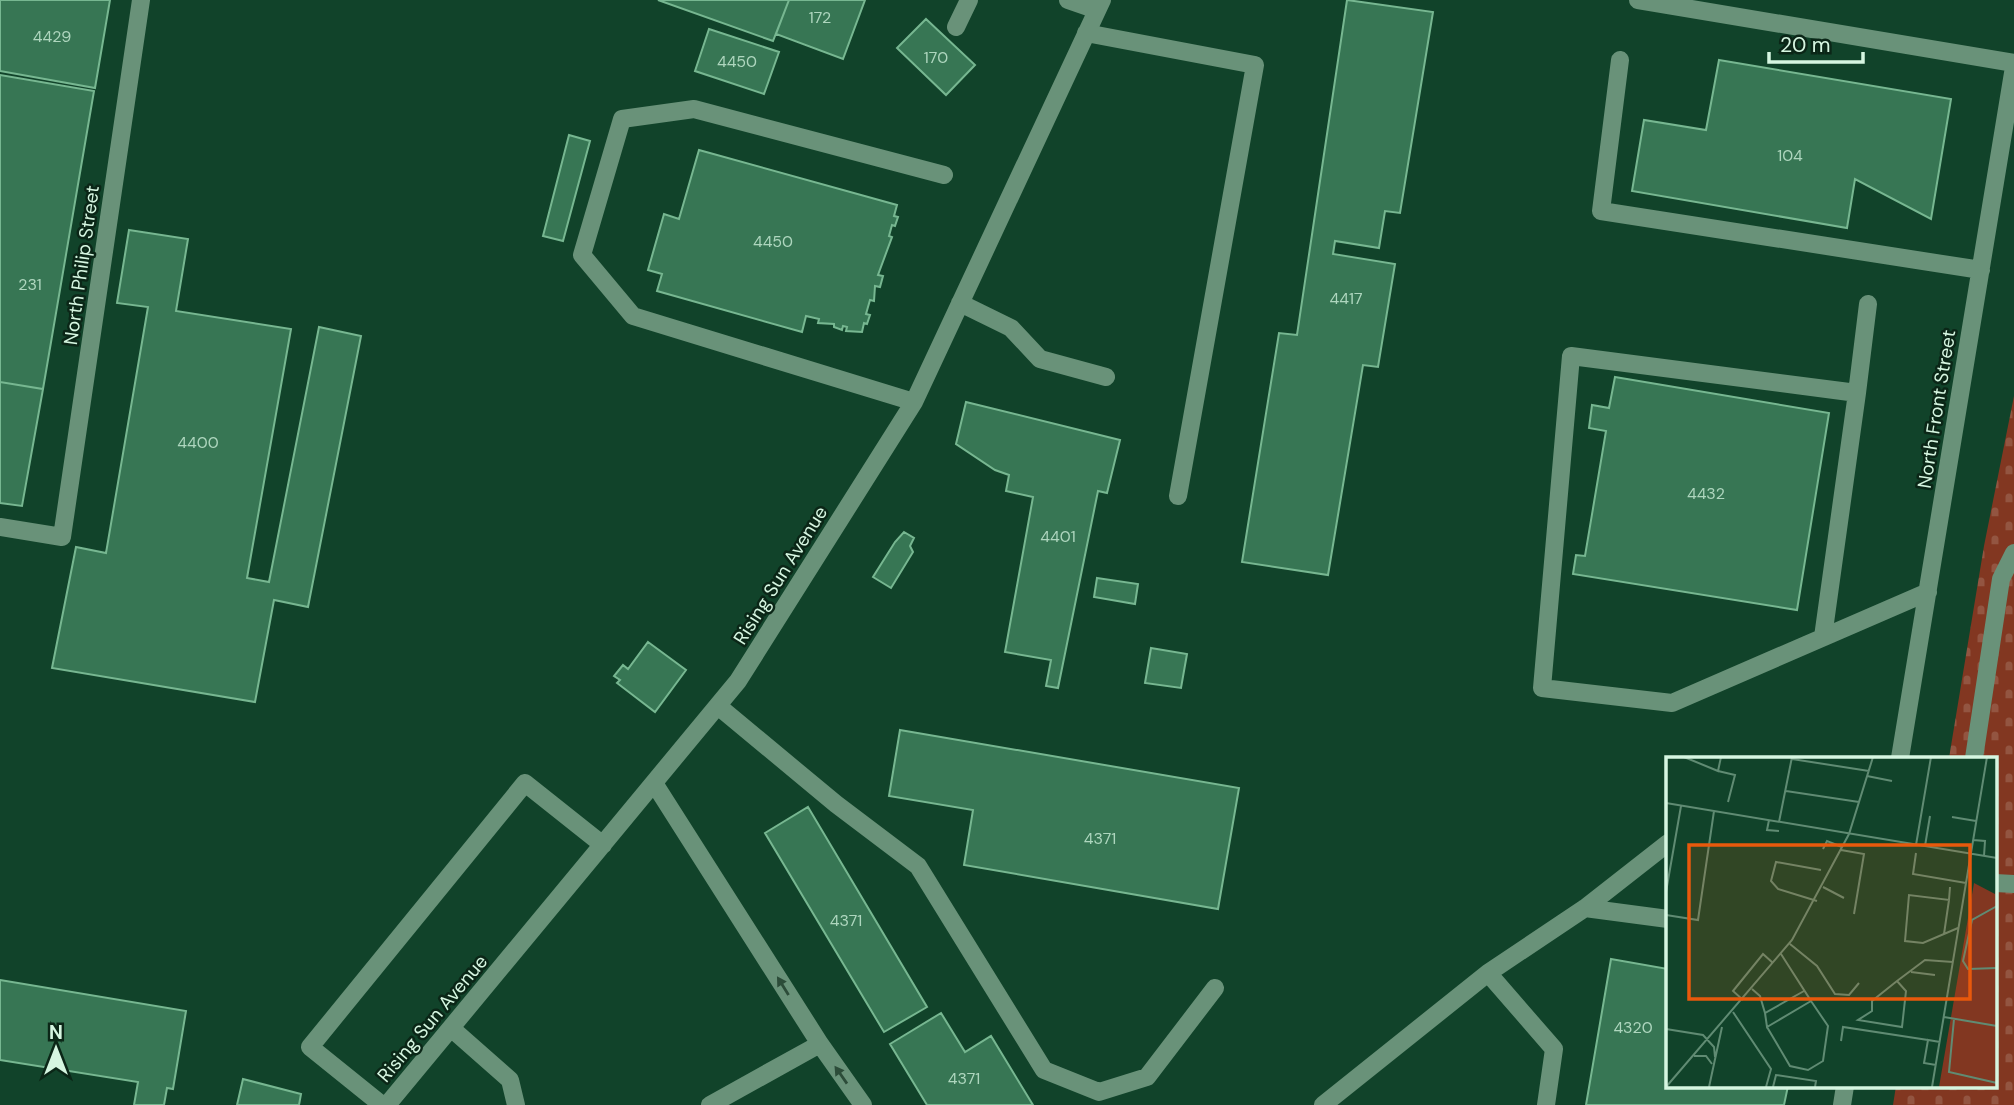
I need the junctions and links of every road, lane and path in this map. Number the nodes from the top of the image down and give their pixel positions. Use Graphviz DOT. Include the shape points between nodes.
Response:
graph roads {
  1 [pos="141,0"];
  2 [pos="969,0"];
  3 [pos="1068,0"];
  4 [pos="1638,0"];
  5 [pos="1689,4"];
  6 [pos="1100,5"];
  7 [pos="956,27"];
  8 [pos="1086,33"];
  9 [pos="1620,60"];
  10 [pos="2014,65"];
  11 [pos="944,175"];
  12 [pos="1981,270"];
  13 [pos="960,303"];
  14 [pos="1868,304"];
  15 [pos="1106,377"];
  16 [pos="1857,393"];
  17 [pos="914,402"];
  18 [pos="1178,496"];
  19 [pos="0,527"];
  20 [pos="2014,553"];
  21 [pos="1928,592"];
  22 [pos="1823,637"];
  23 [pos="718,706"];
  24 [pos="1900,757"];
  25 [pos="1974,757"];
  26 [pos="654,783"];
  27 [pos="603,845"];
  28 [pos="1666,845"];
  29 [pos="1996,883"];
  30 [pos="2014,884"];
  31 [pos="1585,908"];
  32 [pos="1666,919"];
  33 [pos="1488,973"];
  34 [pos="1215,988"];
  35 [pos="451,1028"];
  36 [pos="820,1044"];
  37 [pos="382,1105"];
  38 [pos="387,1105"];
  39 [pos="516,1105"];
  40 [pos="710,1105"];
  41 [pos="863,1105"];
  42 [pos="1323,1105"];
  43 [pos="1546,1105"];
  1 -- 19 [label="street, North Philip Street" via="62,537"];
  2 -- 7 [label="street"];
  3 -- 6 [label="street"];
  4 -- 5 [label="street"];
  5 -- 10 [label="street"];
  6 -- 8 [label="street, Rising Sun Avenue"];
  8 -- 13 [label="street, Rising Sun Avenue"];
  8 -- 18 [label="street" via="1255,65"];
  9 -- 12 [label="street" via="1601,211"];
  10 -- 12 [label="street, North Front Street"];
  11 -- 17 [label="street" via="694,108 622,119 582,255 633,316"];
  12 -- 21 [label="street, North Front Street"];
  13 -- 15 [label="street" via="1012,328 1040,359"];
  13 -- 17 [label="street, Rising Sun Avenue"];
  14 -- 16 [label="street"];
  16 -- 22 [label="street"];
  16 -- 22 [label="street" via="1571,356 1542,688 1672,703"];
  17 -- 23 [label="street, Rising Sun Avenue"];
  20 -- 25 [label="street" via="2001,579"];
  21 -- 22 [label="street"];
  21 -- 24 [label="street, North Front Street"];
  23 -- 26 [label="street, Rising Sun Avenue"];
  23 -- 34 [label="street" via="918,866 1044,1070 1099,1092 1147,1077"];
  26 -- 27 [label="street, Rising Sun Avenue"];
  36 -- 26 [label="street, one-way"];
  27 -- 35 [label="street, Rising Sun Avenue"];
  27 -- 37 [label="street" via="525,783 310,1047"];
  28 -- 31 [label="street"];
  29 -- 30 [label="street"];
  31 -- 32 [label="street"];
  31 -- 33 [label="street"];
  33 -- 42 [label="street"];
  33 -- 43 [label="street" via="1553,1049"];
  35 -- 38 [label="street, Rising Sun Avenue"];
  35 -- 39 [label="street" via="510,1080"];
  36 -- 40 [label="street"];
  41 -- 36 [label="street, one-way"];
}
